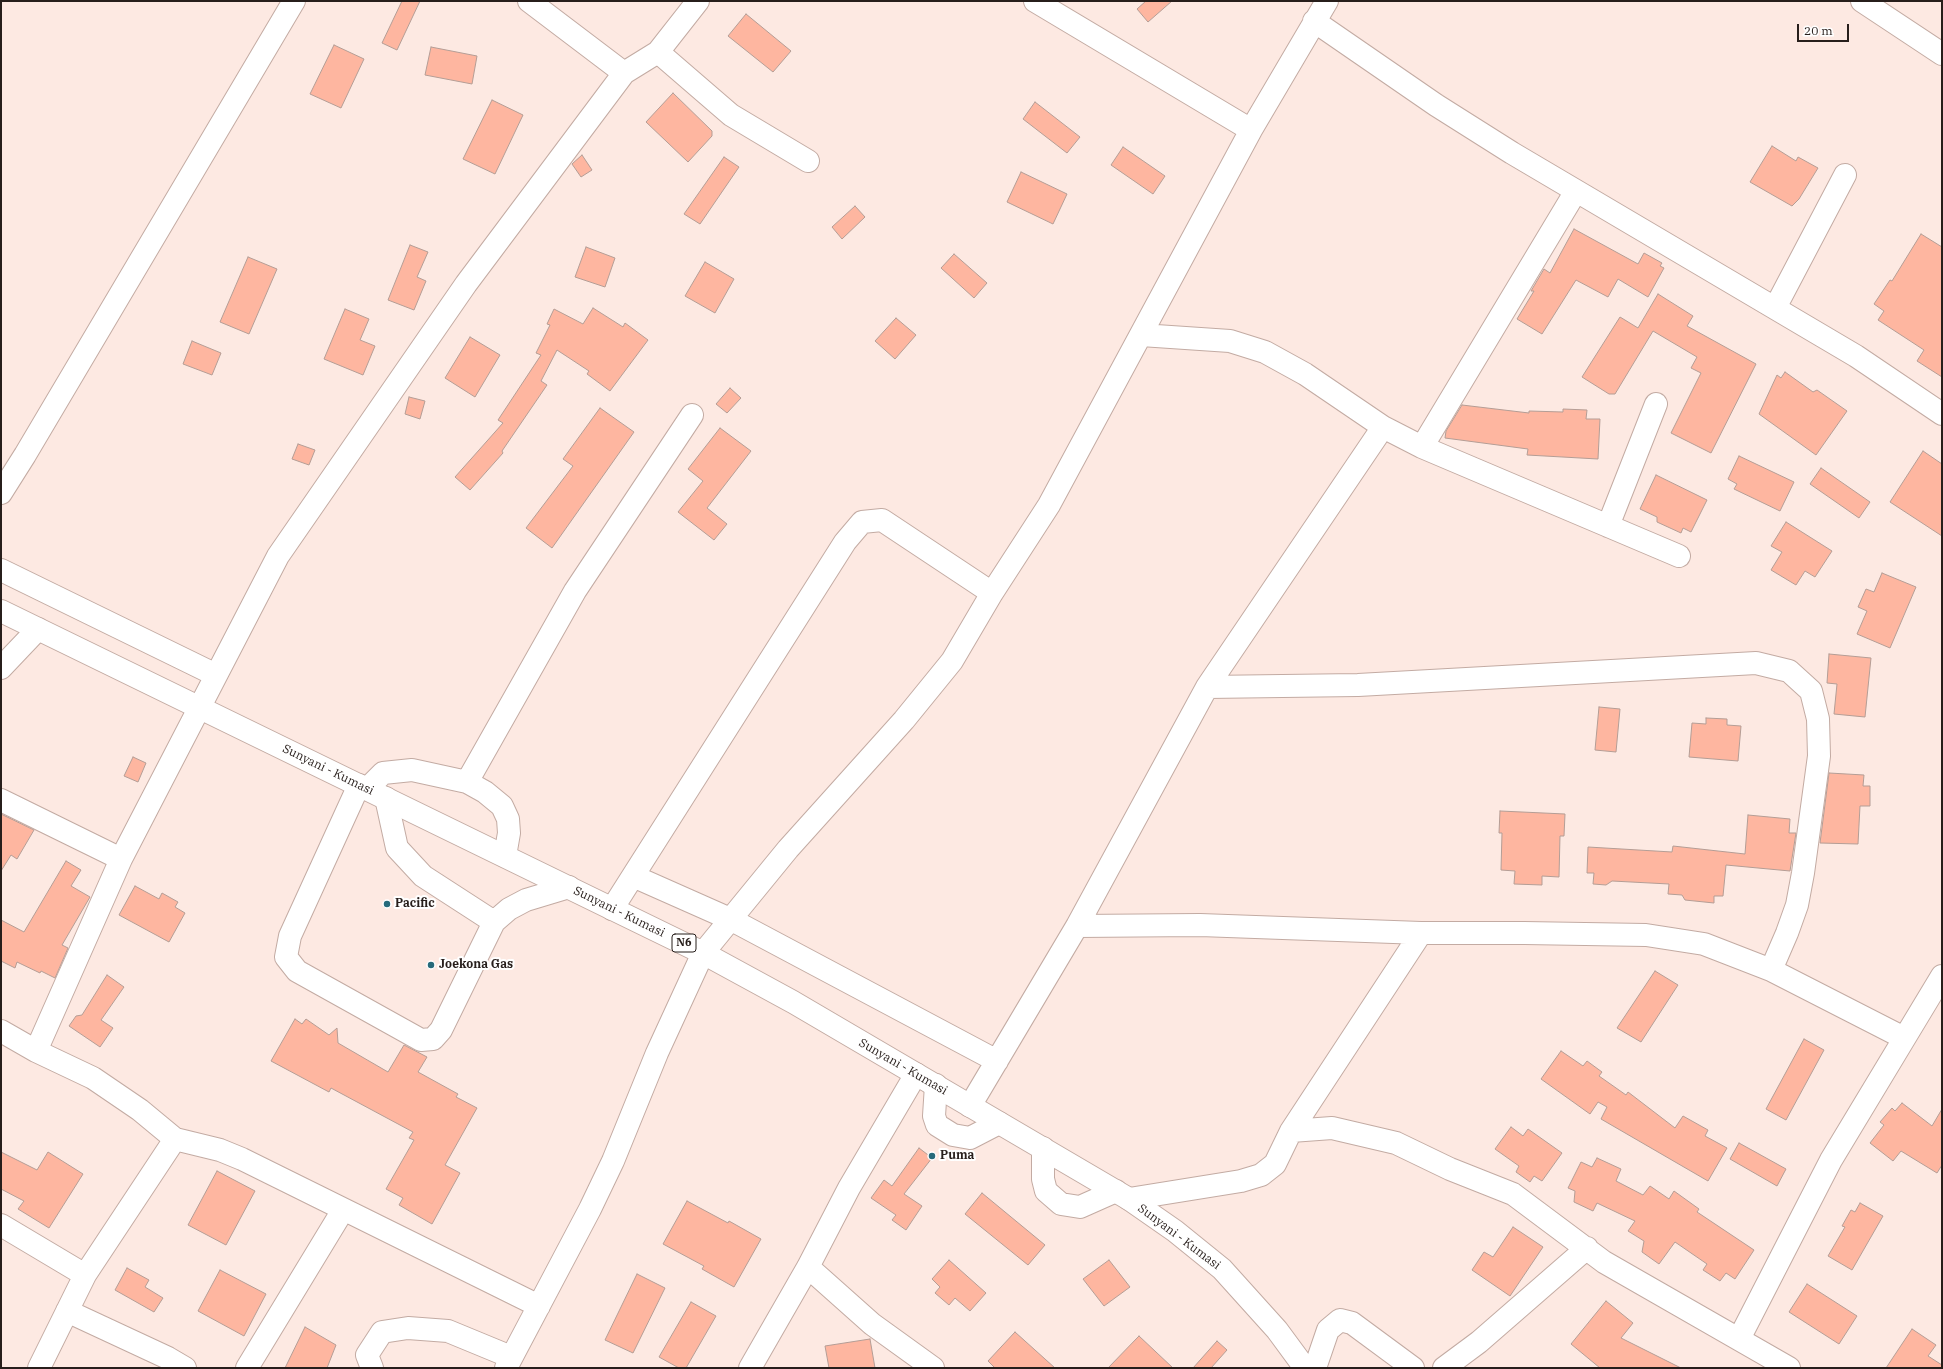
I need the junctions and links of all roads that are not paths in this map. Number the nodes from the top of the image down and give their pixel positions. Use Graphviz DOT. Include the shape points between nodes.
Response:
graph roads {
  1 [pos="294,1"];
  2 [pos="529,1"];
  3 [pos="698,1"];
  4 [pos="1034,1"];
  5 [pos="1327,1"];
  6 [pos="1862,1"];
  7 [pos="1314,21"];
  8 [pos="658,52"];
  9 [pos="1942,54"];
  10 [pos="624,73"];
  11 [pos="1251,130"];
  12 [pos="808,161"];
  13 [pos="1845,175"];
  14 [pos="1576,191"];
  15 [pos="1775,308"];
  16 [pos="1141,335"];
  17 [pos="1656,404"];
  18 [pos="1942,414"];
  19 [pos="692,415"];
  20 [pos="1383,427"];
  21 [pos="1422,447"];
  22 [pos="1,493"];
  23 [pos="1608,526"];
  24 [pos="1679,556"];
  25 [pos="1,570"];
  26 [pos="992,593"];
  27 [pos="1,611"];
  28 [pos="38,629"];
  29 [pos="1,668"];
  30 [pos="216,675"];
  31 [pos="1207,687"];
  32 [pos="201,708"];
  33 [pos="467,782"];
  34 [pos="363,787"];
  35 [pos="386,798"];
  36 [pos="1,800"];
  37 [pos="505,856"];
  38 [pos="121,859"];
  39 [pos="633,876"];
  40 [pos="569,887"];
  41 [pos="612,908"];
  42 [pos="730,919"];
  43 [pos="494,922"];
  44 [pos="1077,926"];
  45 [pos="1421,933"];
  46 [pos="703,952"];
  47 [pos="1771,970"];
  48 [pos="1942,976"];
  49 [pos="1,1031"];
  50 [pos="1904,1038"];
  51 [pos="36,1051"];
  52 [pos="997,1062"];
  53 [pos="916,1074"];
  54 [pos="936,1086"];
  55 [pos="970,1106"];
  56 [pos="999,1123"];
  57 [pos="1292,1132"];
  58 [pos="175,1139"];
  59 [pos="1043,1148"];
  60 [pos="1122,1195"];
  61 [pos="343,1210"];
  62 [pos="1,1225"];
  63 [pos="1586,1248"];
  64 [pos="808,1267"];
  65 [pos="85,1275"];
  66 [pos="539,1306"];
  67 [pos="67,1311"];
  68 [pos="1739,1339"];
  69 [pos="508,1363"];
  70 [pos="39,1368"];
  71 [pos="185,1368"];
  72 [pos="247,1368"];
  73 [pos="372,1368"];
  74 [pos="750,1368"];
  75 [pos="932,1368"];
  76 [pos="1305,1368"];
  77 [pos="1315,1368"];
  78 [pos="1412,1368"];
  79 [pos="1444,1368"];
  80 [pos="1789,1368"];
  1 -- 22 [label="street"];
  2 -- 10 [label="street"];
  3 -- 8 [label="street"];
  4 -- 11 [label="street"];
  5 -- 7 [label="street"];
  6 -- 9 [label="street"];
  7 -- 11 [label="street"];
  7 -- 14 [label="street" via="1436,105"];
  8 -- 10 [label="street"];
  8 -- 12 [label="street" via="731,115"];
  10 -- 30 [label="street" via="466,284 278,556"];
  11 -- 16 [label="street"];
  13 -- 15 [label="street"];
  14 -- 15 [label="street"];
  14 -- 21 [label="street"];
  15 -- 18 [label="street" via="1856,356"];
  16 -- 20 [label="street" via="1230,341 1265,352 1305,374"];
  16 -- 26 [label="street" via="1049,505"];
  17 -- 23 [label="street"];
  19 -- 33 [label="street" via="575,590"];
  20 -- 21 [label="street"];
  20 -- 31 [label="street"];
  21 -- 23 [label="street"];
  23 -- 24 [label="street"];
  25 -- 30 [label="street"];
  26 -- 39 [label="street" via="882,520 862,522 845,542"];
  26 -- 42 [label="street" via="952,661 904,720"];
  27 -- 28 [label="street, Sunyani - Kumasi / N6"];
  28 -- 29 [label="street"];
  28 -- 32 [label="street, Sunyani - Kumasi / N6"];
  30 -- 32 [label="street"];
  31 -- 44 [label="street"];
  31 -- 47 [label="street" via="1358,685 1756,663 1789,671 1811,691 1818,719 1819,756 1797,905"];
  32 -- 34 [label="street, Sunyani - Kumasi / N6"];
  32 -- 38 [label="street"];
  33 -- 34 [label="street" via="412,770 383,772"];
  33 -- 37 [label="street" via="502,806 508,819 509,833"];
  34 -- 35 [label="street, Sunyani - Kumasi / N6"];
  34 -- 43 [label="street" via="290,936 286,957 297,971 421,1040 433,1039 441,1030"];
  35 -- 37 [label="street, Sunyani - Kumasi / N6"];
  35 -- 43 [label="street" via="397,848 423,876"];
  36 -- 38 [label="street"];
  37 -- 40 [label="street, Sunyani - Kumasi / N6"];
  38 -- 51 [label="street"];
  39 -- 41 [label="street"];
  39 -- 42 [label="street"];
  40 -- 41 [label="street, Sunyani - Kumasi / N6"];
  40 -- 43 [label="street" via="526,900 509,909"];
  41 -- 46 [label="street, Sunyani - Kumasi / N6"];
  42 -- 46 [label="street"];
  42 -- 52 [label="street"];
  44 -- 45 [label="street" via="1200,924"];
  44 -- 52 [label="street"];
  45 -- 47 [label="street" via="1646,935 1704,944"];
  45 -- 57 [label="street"];
  46 -- 53 [label="street, Sunyani - Kumasi / N6"];
  46 -- 66 [label="street" via="657,1053 613,1161"];
  47 -- 50 [label="street"];
  48 -- 50 [label="street"];
  49 -- 51 [label="street"];
  50 -- 68 [label="street" via="1831,1160"];
  51 -- 58 [label="street" via="118,1093"];
  52 -- 55 [label="street"];
  53 -- 54 [label="street, Sunyani - Kumasi / N6"];
  53 -- 64 [label="street" via="849,1188"];
  54 -- 55 [label="street, Sunyani - Kumasi / N6"];
  54 -- 56 [label="street" via="934,1116 937,1125 953,1135 970,1138"];
  55 -- 56 [label="street, Sunyani - Kumasi / N6"];
  56 -- 59 [label="street, Sunyani - Kumasi / N6"];
  57 -- 60 [label="street" via="1275,1164 1261,1175 1241,1182"];
  57 -- 63 [label="street" via="1332,1128 1396,1143 1450,1169 1514,1194"];
  58 -- 61 [label="street" via="231,1155"];
  58 -- 65 [label="street"];
  59 -- 60 [label="street, Sunyani - Kumasi / N6"];
  59 -- 60 [label="street" via="1043,1178 1046,1192 1061,1204 1080,1207"];
  60 -- 76 [label="street, Sunyani - Kumasi / N6" via="1175,1231 1222,1269 1277,1330"];
  61 -- 66 [label="street"];
  61 -- 72 [label="street"];
  62 -- 65 [label="street"];
  63 -- 68 [label="street" via="1604,1262"];
  63 -- 79 [label="street" via="1479,1342"];
  64 -- 74 [label="street"];
  64 -- 75 [label="street" via="872,1324"];
  65 -- 67 [label="street"];
  66 -- 69 [label="street"];
  67 -- 70 [label="street"];
  67 -- 71 [label="street"];
  68 -- 80 [label="street"];
  69 -- 73 [label="street" via="448,1331 408,1328 382,1332 367,1355"];
  77 -- 78 [label="street" via="1328,1330 1340,1320 1352,1323"];
}
